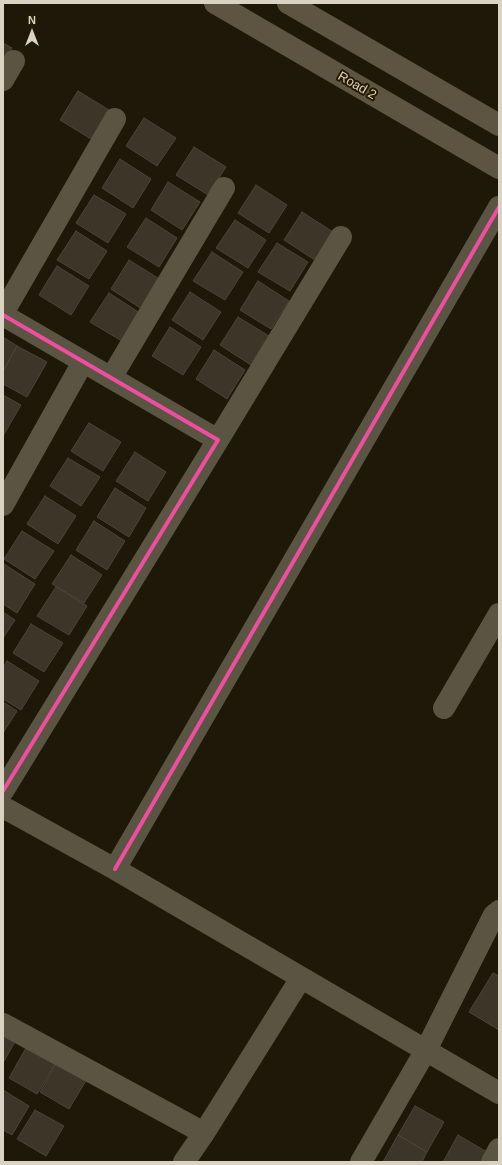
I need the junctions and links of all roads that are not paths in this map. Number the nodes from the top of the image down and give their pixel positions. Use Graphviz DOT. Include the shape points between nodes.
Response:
graph roads {
  1 [pos="215,3"];
  2 [pos="288,3"];
  3 [pos="14,61"];
  4 [pos="3,80"];
  5 [pos="115,119"];
  6 [pos="499,125"];
  7 [pos="499,168"];
  8 [pos="224,188"];
  9 [pos="499,207"];
  10 [pos="341,237"];
  11 [pos="3,314"];
  12 [pos="83,362"];
  13 [pos="111,378"];
  14 [pos="218,440"];
  15 [pos="11,472"];
  16 [pos="3,505"];
  17 [pos="499,614"];
  18 [pos="444,708"];
  19 [pos="3,791"];
  20 [pos="3,807"];
  21 [pos="115,869"];
  22 [pos="499,911"];
  23 [pos="301,978"];
  24 [pos="3,1024"];
  25 [pos="426,1050"];
  26 [pos="499,1093"];
  27 [pos="204,1133"];
  28 [pos="499,1149"];
  29 [pos="184,1162"];
  30 [pos="361,1162"];
  31 [pos="492,1162"];
  1 -- 7 [label="street, Road 2"];
  2 -- 6 [label="street"];
  3 -- 4 [label="street"];
  5 -- 11 [label="street"];
  8 -- 13 [label="street"];
  9 -- 21 [label="street"];
  10 -- 14 [label="street"];
  11 -- 12 [label="street"];
  12 -- 13 [label="street"];
  12 -- 15 [label="street"];
  13 -- 14 [label="street"];
  14 -- 19 [label="street"];
  15 -- 16 [label="street"];
  17 -- 18 [label="street"];
  20 -- 21 [label="street"];
  21 -- 23 [label="street"];
  22 -- 25 [label="street" via="494,915"];
  23 -- 25 [label="street"];
  23 -- 27 [label="street"];
  24 -- 27 [label="street"];
  25 -- 26 [label="street"];
  25 -- 30 [label="street"];
  27 -- 29 [label="street"];
  28 -- 31 [label="street"];
}
